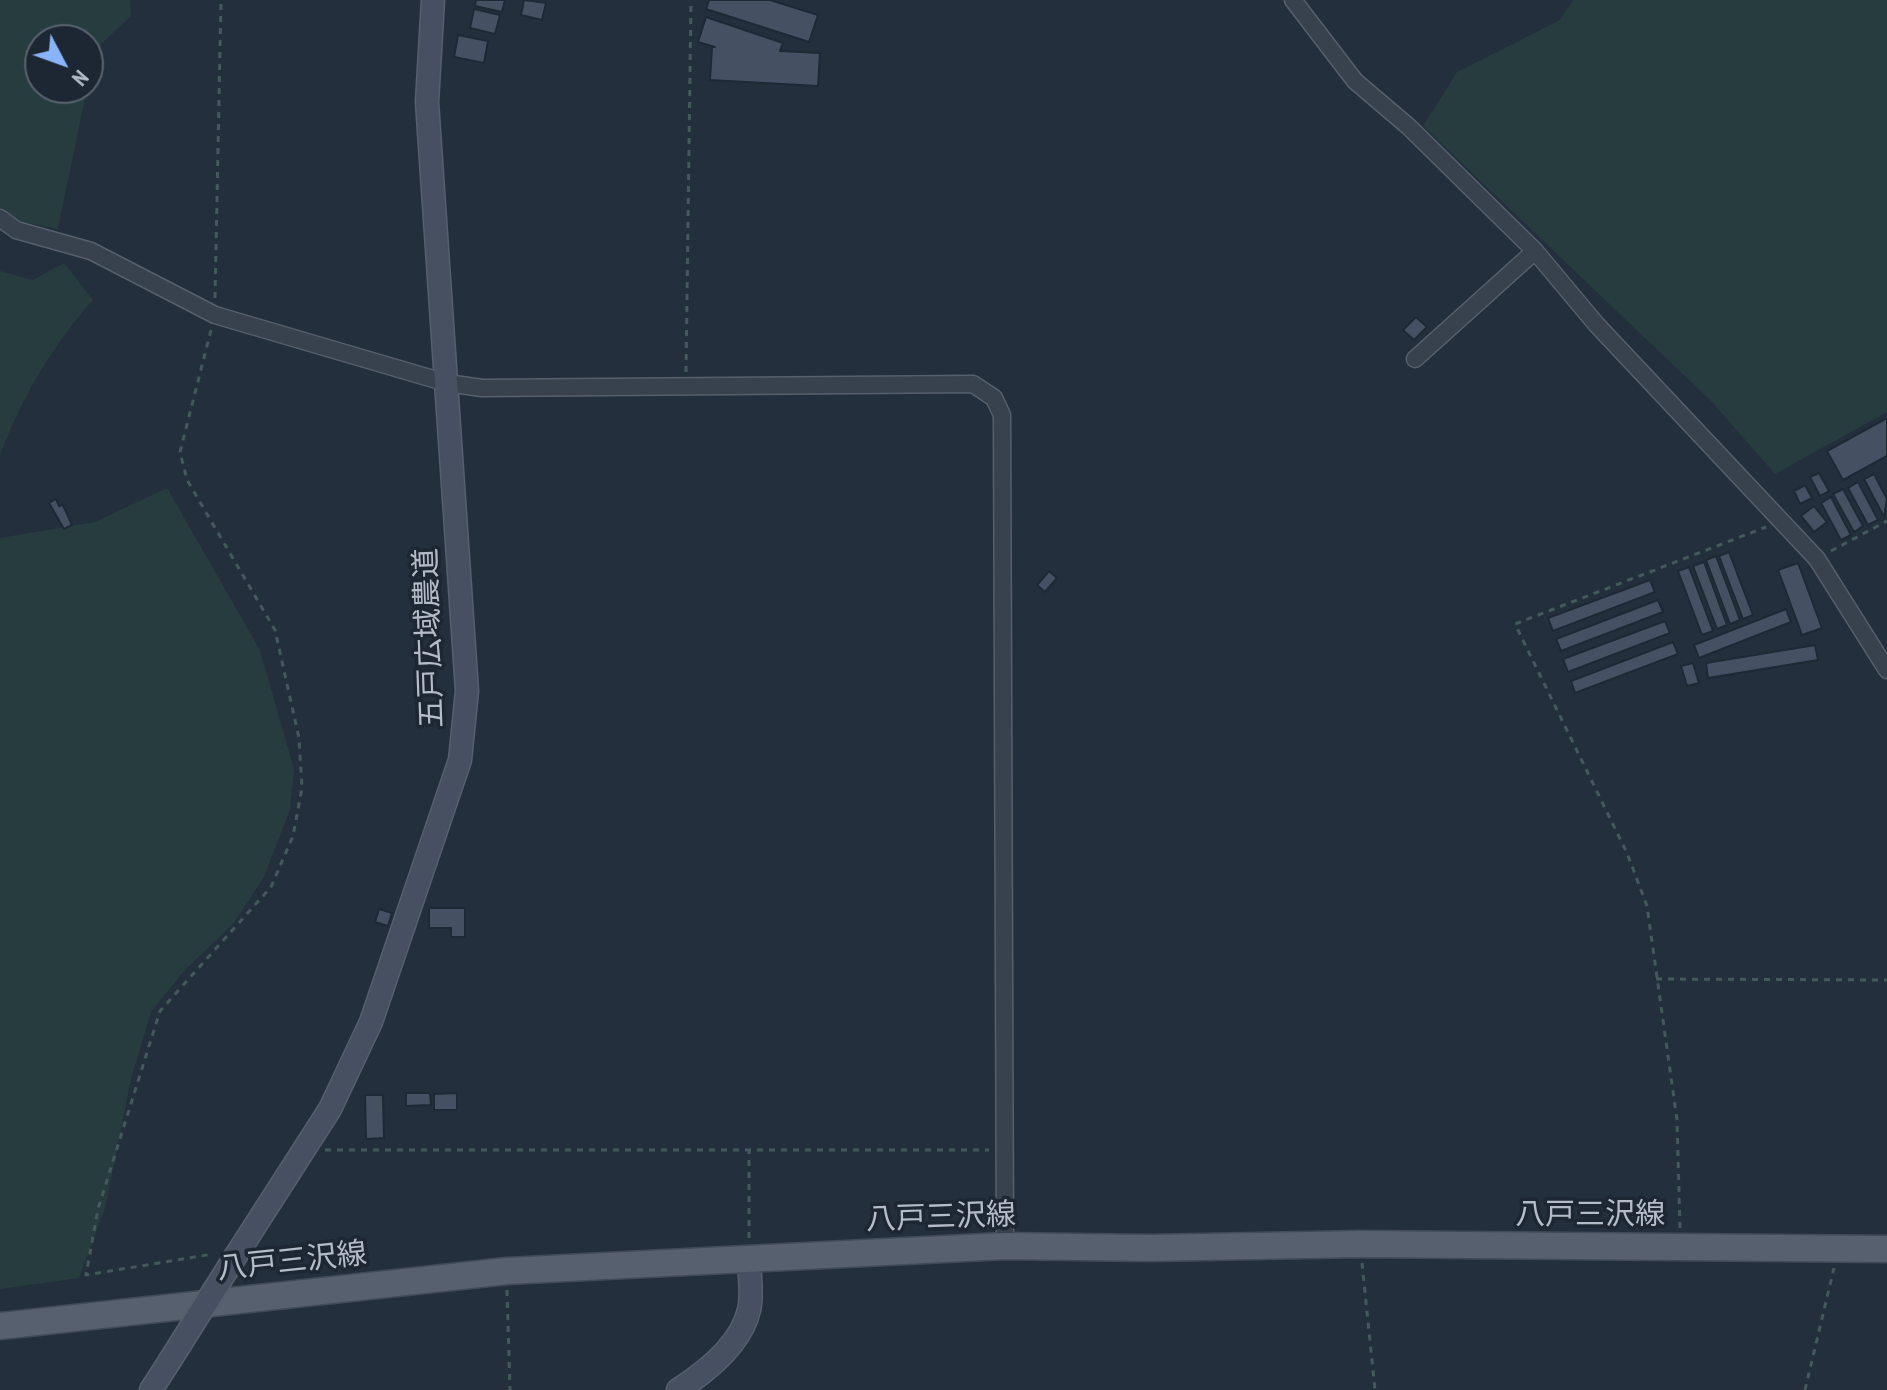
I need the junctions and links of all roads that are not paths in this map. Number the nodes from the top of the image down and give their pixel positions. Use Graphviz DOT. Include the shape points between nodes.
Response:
graph roads {
  1 [pos="433,0"];
  2 [pos="1293,0"];
  3 [pos="0,218"];
  4 [pos="1535,251"];
  5 [pos="1415,359"];
  6 [pos="447,383"];
  7 [pos="1887,670"];
  8 [pos="1005,1246"];
  9 [pos="1887,1249"];
  10 [pos="749,1258"];
  11 [pos="0,1326"];
  12 [pos="151,1390"];
  13 [pos="678,1390"];
  1 -- 6 [label="street, 五戸広域農道" via="427,102"];
  2 -- 4 [label="street" via="1355,81"];
  3 -- 6 [label="street" via="16,230 91,251 215,315"];
  4 -- 5 [label="street"];
  4 -- 7 [label="street" via="1596,324 1817,559"];
  6 -- 8 [label="street" via="482,388 973,384 994,398 1002,415"];
  6 -- 12 [label="street, 五戸広域農道, bridge" via="467,691 460,760 350,1071"];
  8 -- 9 [label="main road, 八戸三沢線"];
  8 -- 10 [label="main road, 八戸三沢線"];
  10 -- 11 [label="main road, 八戸三沢線" via="507,1271"];
  10 -- 13 [label="street" via="749,1311 730,1346 708,1370"];
}
